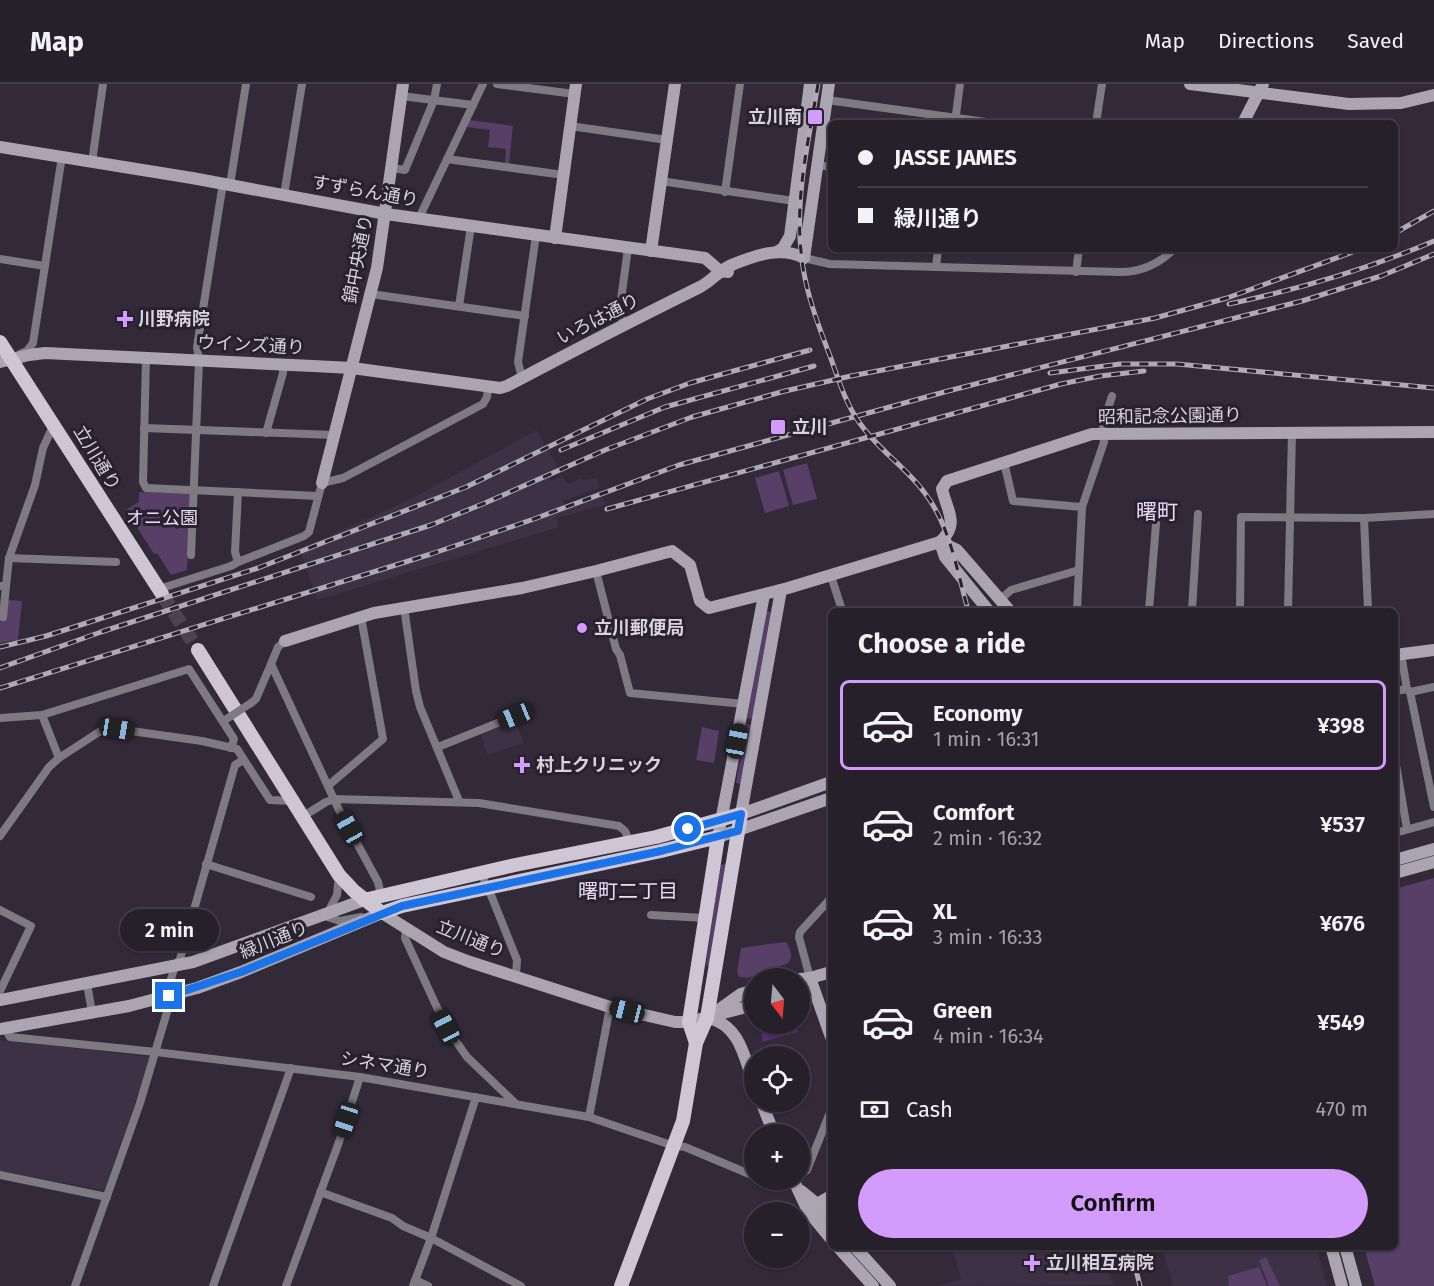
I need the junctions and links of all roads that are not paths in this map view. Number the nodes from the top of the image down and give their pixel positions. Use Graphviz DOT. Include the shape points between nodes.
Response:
graph roads {
  1 [pos="103,84"];
  2 [pos="246,84"];
  3 [pos="302,84"];
  4 [pos="437,84"];
  5 [pos="483,84"];
  6 [pos="497,84"];
  7 [pos="675,84"];
  8 [pos="740,84"];
  9 [pos="810,84"];
  10 [pos="829,84"];
  11 [pos="960,84"];
  12 [pos="1102,84"];
  13 [pos="1194,84"];
  14 [pos="575,89"];
  15 [pos="1261,89"];
  16 [pos="402,90"];
  17 [pos="1434,95"];
  18 [pos="434,100"];
  19 [pos="827,100"];
  20 [pos="473,105"];
  21 [pos="955,120"];
  22 [pos="1096,120"];
  23 [pos="1245,120"];
  24 [pos="570,126"];
  25 [pos="667,140"];
  26 [pos="0,147"];
  27 [pos="62,156"];
  28 [pos="447,159"];
  29 [pos="92,162"];
  30 [pos="817,165"];
  31 [pos="828,167"];
  32 [pos="392,168"];
  33 [pos="564,175"];
  34 [pos="661,182"];
  35 [pos="226,184"];
  36 [pos="725,192"];
  37 [pos="284,195"];
  38 [pos="794,201"];
  39 [pos="386,214"];
  40 [pos="419,219"];
  41 [pos="471,226"];
  42 [pos="536,235"];
  43 [pos="555,238"];
  44 [pos="628,248"];
  45 [pos="651,251"];
  46 [pos="777,252"];
  47 [pos="938,252"];
  48 [pos="1079,252"];
  49 [pos="1170,252"];
  50 [pos="804,258"];
  51 [pos="0,260"];
  52 [pos="45,266"];
  53 [pos="936,267"];
  54 [pos="720,272"];
  55 [pos="1076,272"];
  56 [pos="371,294"];
  57 [pos="459,306"];
  58 [pos="525,316"];
  59 [pos="624,324"];
  60 [pos="0,342"];
  61 [pos="146,358"];
  62 [pos="4,360"];
  63 [pos="199,361"];
  64 [pos="283,364"];
  65 [pos="352,368"];
  66 [pos="522,378"];
  67 [pos="488,387"];
  68 [pos="1112,396"];
  69 [pos="55,424"];
  70 [pos="144,428"];
  71 [pos="196,430"];
  72 [pos="1292,432"];
  73 [pos="1434,432"];
  74 [pos="266,433"];
  75 [pos="1103,434"];
  76 [pos="334,435"];
  77 [pos="1004,462"];
  78 [pos="321,483"];
  79 [pos="194,490"];
  80 [pos="238,492"];
  81 [pos="318,496"];
  82 [pos="1082,507"];
  83 [pos="1157,512"];
  84 [pos="1198,514"];
  85 [pos="1434,514"];
  86 [pos="1290,517"];
  87 [pos="1364,518"];
  88 [pos="940,542"];
  89 [pos="191,555"];
  90 [pos="9,558"];
  91 [pos="116,562"];
  92 [pos="238,562"];
  93 [pos="1079,570"];
  94 [pos="597,571"];
  95 [pos="831,576"];
  96 [pos="3,586"];
  97 [pos="781,590"];
  98 [pos="160,591"];
  99 [pos="764,595"];
  100 [pos="1001,599"];
  101 [pos="404,608"];
  102 [pos="841,608"];
  103 [pos="986,608"];
  104 [pos="1008,608"];
  105 [pos="1077,608"];
  106 [pos="1149,608"];
  107 [pos="1192,608"];
  108 [pos="1240,608"];
  109 [pos="1288,608"];
  110 [pos="1368,608"];
  111 [pos="0,616"];
  112 [pos="361,617"];
  113 [pos="285,641"];
  114 [pos="198,650"];
  115 [pos="1434,650"];
  116 [pos="1398,655"];
  117 [pos="271,664"];
  118 [pos="1434,687"];
  119 [pos="1408,690"];
  120 [pos="1398,691"];
  121 [pos="744,704"];
  122 [pos="42,715"];
  123 [pos="515,716"];
  124 [pos="0,718"];
  125 [pos="224,721"];
  126 [pos="438,747"];
  127 [pos="231,748"];
  128 [pos="59,758"];
  129 [pos="243,760"];
  130 [pos="1398,776"];
  131 [pos="828,783"];
  132 [pos="328,785"];
  133 [pos="335,799"];
  134 [pos="828,799"];
  135 [pos="293,801"];
  136 [pos="459,801"];
  137 [pos="1434,807"];
  138 [pos="741,814"];
  139 [pos="302,817"];
  140 [pos="722,820"];
  141 [pos="1434,822"];
  142 [pos="3,826"];
  143 [pos="1407,829"];
  144 [pos="738,831"];
  145 [pos="1398,832"];
  146 [pos="0,836"];
  147 [pos="718,837"];
  148 [pos="629,840"];
  149 [pos="1434,849"];
  150 [pos="1398,859"];
  151 [pos="1434,862"];
  152 [pos="206,864"];
  153 [pos="482,872"];
  154 [pos="1398,872"];
  155 [pos="339,875"];
  156 [pos="486,887"];
  157 [pos="381,895"];
  158 [pos="311,897"];
  159 [pos="364,900"];
  160 [pos="828,901"];
  161 [pos="0,910"];
  162 [pos="324,913"];
  163 [pos="382,913"];
  164 [pos="651,915"];
  165 [pos="705,918"];
  166 [pos="406,930"];
  167 [pos="174,968"];
  168 [pos="802,968"];
  169 [pos="828,973"];
  170 [pos="516,976"];
  171 [pos="810,979"];
  172 [pos="87,984"];
  173 [pos="0,991"];
  174 [pos="744,993"];
  175 [pos="810,995"];
  176 [pos="169,996"];
  177 [pos="0,1000"];
  178 [pos="609,1007"];
  179 [pos="744,1008"];
  180 [pos="92,1011"];
  181 [pos="707,1018"];
  182 [pos="689,1022"];
  183 [pos="2,1028"];
  184 [pos="828,1031"];
  185 [pos="696,1043"];
  186 [pos="156,1052"];
  187 [pos="744,1059"];
  188 [pos="291,1068"];
  189 [pos="360,1077"];
  190 [pos="476,1097"];
  191 [pos="516,1105"];
  192 [pos="589,1117"];
  193 [pos="828,1118"];
  194 [pos="674,1146"];
  195 [pos="810,1162"];
  196 [pos="744,1172"];
  197 [pos="0,1175"];
  198 [pos="802,1190"];
  199 [pos="320,1192"];
  200 [pos="107,1197"];
  201 [pos="828,1198"];
  202 [pos="812,1208"];
  203 [pos="828,1219"];
  204 [pos="828,1235"];
  205 [pos="431,1238"];
  206 [pos="841,1250"];
  207 [pos="858,1250"];
  208 [pos="1332,1250"];
  209 [pos="1346,1250"];
  210 [pos="414,1283"];
  211 [pos="75,1286"];
  212 [pos="213,1286"];
  213 [pos="286,1286"];
  214 [pos="428,1286"];
  215 [pos="521,1286"];
  216 [pos="621,1286"];
  217 [pos="873,1286"];
  218 [pos="890,1286"];
  219 [pos="1342,1286"];
  220 [pos="1356,1286"];
  1 -- 29 [label="street"];
  2 -- 35 [label="street"];
  3 -- 37 [label="street"];
  4 -- 18 [label="street"];
  5 -- 20 [label="street"];
  6 -- 14 [label="street"];
  7 -- 25 [label="street"];
  8 -- 36 [label="street"];
  9 -- 38 [label="street"];
  10 -- 19 [label="street"];
  11 -- 21 [label="street"];
  12 -- 22 [label="street"];
  13 -- 15 [label="street"];
  14 -- 24 [label="street"];
  15 -- 17 [label="street" via="1370,105"];
  15 -- 23 [label="street"];
  16 -- 18 [label="street"];
  16 -- 32 [label="street, 錦中央通り"];
  18 -- 20 [label="street"];
  18 -- 32 [label="street" via="405,170"];
  19 -- 21 [label="street"];
  19 -- 30 [label="street"];
  20 -- 28 [label="street"];
  24 -- 25 [label="street"];
  24 -- 33 [label="street"];
  25 -- 34 [label="street"];
  26 -- 27 [label="street, すずらん通り"];
  27 -- 29 [label="street, すずらん通り"];
  27 -- 52 [label="street"];
  28 -- 33 [label="street"];
  28 -- 40 [label="street"];
  29 -- 35 [label="street, すずらん通り"];
  30 -- 31 [label="street"];
  30 -- 50 [label="street"];
  32 -- 39 [label="street, 錦中央通り"];
  33 -- 43 [label="street"];
  34 -- 36 [label="street"];
  34 -- 45 [label="street"];
  35 -- 37 [label="street, すずらん通り"];
  35 -- 63 [label="street" via="197,347"];
  36 -- 38 [label="street"];
  37 -- 39 [label="street, すずらん通り"];
  38 -- 46 [label="street" via="790,236"];
  39 -- 40 [label="street, すずらん通り"];
  39 -- 56 [label="street, 錦中央通り"];
  40 -- 41 [label="street, すずらん通り"];
  41 -- 42 [label="street, すずらん通り"];
  41 -- 57 [label="street"];
  42 -- 43 [label="street, すずらん通り"];
  42 -- 58 [label="street"];
  43 -- 44 [label="street, すずらん通り"];
  44 -- 45 [label="street, すずらん通り"];
  44 -- 59 [label="street" via="620,307"];
  45 -- 54 [label="street, すずらん通り" via="705,258"];
  46 -- 50 [label="street" via="795,252"];
  46 -- 54 [label="street" via="736,263"];
  47 -- 53 [label="street"];
  48 -- 55 [label="street"];
  49 -- 55 [label="street" via="1140,270"];
  50 -- 53 [label="street" via="830,264"];
  50 -- 54 [label="street" via="786,256"];
  51 -- 52 [label="street"];
  52 -- 62 [label="street" via="33,343 27,351"];
  53 -- 55 [label="street"];
  54 -- 59 [label="street, いろは通り" via="710,282"];
  56 -- 57 [label="street"];
  56 -- 65 [label="street, 錦中央通り"];
  57 -- 58 [label="street"];
  58 -- 66 [label="street" via="518,362"];
  59 -- 66 [label="street, いろは通り"];
  60 -- 62 [label="main road, 立川通り"];
  61 -- 62 [label="street, ウインズ通り" via="45,353"];
  61 -- 63 [label="street, ウインズ通り"];
  61 -- 70 [label="street"];
  62 -- 69 [label="main road, 立川通り"];
  63 -- 64 [label="street, ウインズ通り"];
  63 -- 71 [label="street"];
  64 -- 65 [label="street, ウインズ通り"];
  64 -- 74 [label="street"];
  65 -- 67 [label="street, ウインズ通り"];
  65 -- 76 [label="street, 錦中央通り"];
  66 -- 67 [label="street, いろは通り" via="500,388"];
  67 -- 78 [label="street" via="483,404 343,478"];
  68 -- 75 [label="street"];
  69 -- 90 [label="street" via="47,436 35,485"];
  69 -- 98 [label="main road, 立川通り"];
  70 -- 71 [label="street"];
  70 -- 79 [label="street" via="146,488"];
  71 -- 74 [label="street"];
  71 -- 79 [label="street"];
  72 -- 73 [label="street, 昭和記念公園通り"];
  72 -- 75 [label="street, 昭和記念公園通り"];
  72 -- 86 [label="street"];
  74 -- 76 [label="street"];
  75 -- 77 [label="street, 昭和記念公園通り" via="1075,438"];
  75 -- 82 [label="street" via="1104,442"];
  76 -- 78 [label="street, 錦中央通り"];
  77 -- 82 [label="street" via="1013,501"];
  77 -- 88 [label="street, 昭和記念公園通り" via="944,483 942,492 952,523"];
  78 -- 81 [label="street"];
  79 -- 80 [label="street"];
  79 -- 89 [label="street"];
  80 -- 81 [label="street"];
  80 -- 92 [label="street"];
  81 -- 92 [label="street" via="309,531 304,536"];
  82 -- 93 [label="street"];
  83 -- 106 [label="street"];
  84 -- 107 [label="street"];
  85 -- 87 [label="street"];
  86 -- 87 [label="street"];
  86 -- 108 [label="street" via="1241,517"];
  86 -- 109 [label="street"];
  87 -- 110 [label="street"];
  88 -- 95 [label="street"];
  88 -- 100 [label="street" via="957,550"];
  88 -- 103 [label="street" via="945,557"];
  90 -- 91 [label="street"];
  90 -- 96 [label="street"];
  92 -- 98 [label="street"];
  93 -- 100 [label="street" via="1011,590"];
  93 -- 105 [label="street"];
  94 -- 99 [label="street" via="672,551 690,565 698,598 704,606 714,608"];
  94 -- 101 [label="street"];
  94 -- 121 [label="street" via="630,693"];
  95 -- 97 [label="street"];
  95 -- 102 [label="street"];
  96 -- 111 [label="street" via="3,617"];
  97 -- 99 [label="street"];
  97 -- 138 [label="street"];
  99 -- 121 [label="street"];
  100 -- 104 [label="street"];
  101 -- 112 [label="street"];
  101 -- 126 [label="street" via="418,697"];
  112 -- 113 [label="street"];
  112 -- 132 [label="street" via="383,739"];
  113 -- 117 [label="street"];
  114 -- 135 [label="main road, 立川通り"];
  115 -- 116 [label="street"];
  116 -- 119 [label="street"];
  117 -- 125 [label="street, bridge" via="256,699"];
  117 -- 132 [label="street"];
  118 -- 119 [label="street"];
  119 -- 120 [label="street"];
  119 -- 137 [label="street"];
  121 -- 140 [label="street"];
  122 -- 124 [label="street"];
  122 -- 125 [label="street" via="189,669"];
  122 -- 128 [label="street"];
  123 -- 126 [label="street"];
  125 -- 127 [label="street" via="234,739"];
  126 -- 136 [label="street"];
  127 -- 128 [label="street" via="117,729 102,730"];
  127 -- 129 [label="street" via="237,749"];
  128 -- 142 [label="street"];
  129 -- 135 [label="street" via="270,800"];
  129 -- 152 [label="street" via="235,765"];
  130 -- 143 [label="street"];
  131 -- 138 [label="street"];
  132 -- 133 [label="street"];
  133 -- 136 [label="street"];
  133 -- 139 [label="street"];
  133 -- 157 [label="street"];
  134 -- 144 [label="street"];
  135 -- 139 [label="main road, 立川通り"];
  136 -- 148 [label="street" via="619,826"];
  138 -- 140 [label="main road"];
  138 -- 144 [label="main road"];
  139 -- 155 [label="main road, 立川通り"];
  140 -- 147 [label="street"];
  140 -- 148 [label="main road"];
  141 -- 143 [label="street"];
  142 -- 146 [label="street"];
  143 -- 145 [label="street"];
  144 -- 147 [label="street"];
  144 -- 181 [label="main road"];
  147 -- 156 [label="main road"];
  147 -- 165 [label="main road"];
  148 -- 153 [label="main road"];
  149 -- 150 [label="street"];
  151 -- 154 [label="street"];
  152 -- 158 [label="street"];
  152 -- 167 [label="street"];
  153 -- 156 [label="street"];
  153 -- 157 [label="main road"];
  155 -- 159 [label="main road, 立川通り"];
  155 -- 162 [label="street" via="337,895"];
  156 -- 163 [label="main road"];
  156 -- 170 [label="street" via="517,960"];
  157 -- 159 [label="main road"];
  159 -- 162 [label="street, 緑川通り"];
  159 -- 163 [label="main road, 立川通り"];
  160 -- 168 [label="street" via="800,932"];
  161 -- 173 [label="street" via="31,926"];
  162 -- 163 [label="street" via="340,921"];
  162 -- 167 [label="street, 緑川通り"];
  163 -- 166 [label="street, 立川通り"];
  163 -- 176 [label="street, 緑川通り" via="241,972"];
  164 -- 165 [label="street"];
  165 -- 182 [label="main road"];
  166 -- 170 [label="street, 立川通り" via="444,952"];
  166 -- 191 [label="street" via="405,938 446,1027 467,1058"];
  167 -- 172 [label="street, 緑川通り"];
  167 -- 176 [label="street"];
  169 -- 171 [label="street"];
  170 -- 178 [label="street, 立川通り"];
  172 -- 177 [label="street, 緑川通り"];
  172 -- 180 [label="street"];
  174 -- 181 [label="street"];
  175 -- 184 [label="street"];
  176 -- 180 [label="street, 緑川通り"];
  176 -- 186 [label="street"];
  178 -- 182 [label="street, 立川通り"];
  178 -- 192 [label="street"];
  179 -- 181 [label="street, 立川通り"];
  180 -- 183 [label="street, 緑川通り"];
  181 -- 182 [label="street, 立川通り"];
  181 -- 185 [label="main road"];
  181 -- 187 [label="street" via="733,1032"];
  182 -- 185 [label="main road"];
  183 -- 186 [label="street, シネマ通り" via="10,1037"];
  185 -- 194 [label="main road" via="683,1121"];
  186 -- 188 [label="street, シネマ通り"];
  186 -- 200 [label="street"];
  188 -- 189 [label="street, シネマ通り"];
  188 -- 212 [label="street"];
  189 -- 190 [label="street, シネマ通り"];
  189 -- 199 [label="street"];
  190 -- 191 [label="street, シネマ通り"];
  190 -- 205 [label="street"];
  191 -- 192 [label="street, シネマ通り"];
  192 -- 194 [label="street, シネマ通り"];
  193 -- 195 [label="street"];
  194 -- 196 [label="street, シネマ通り"];
  194 -- 216 [label="main road"];
  197 -- 200 [label="street"];
  198 -- 202 [label="street"];
  199 -- 205 [label="street" via="392,1218"];
  199 -- 213 [label="street"];
  200 -- 211 [label="street"];
  201 -- 202 [label="street"];
  202 -- 203 [label="street"];
  202 -- 204 [label="street"];
  205 -- 210 [label="street"];
  205 -- 215 [label="street"];
  206 -- 217 [label="street"];
  207 -- 218 [label="street"];
  208 -- 219 [label="street"];
  209 -- 220 [label="street"];
  210 -- 214 [label="street"];
}
